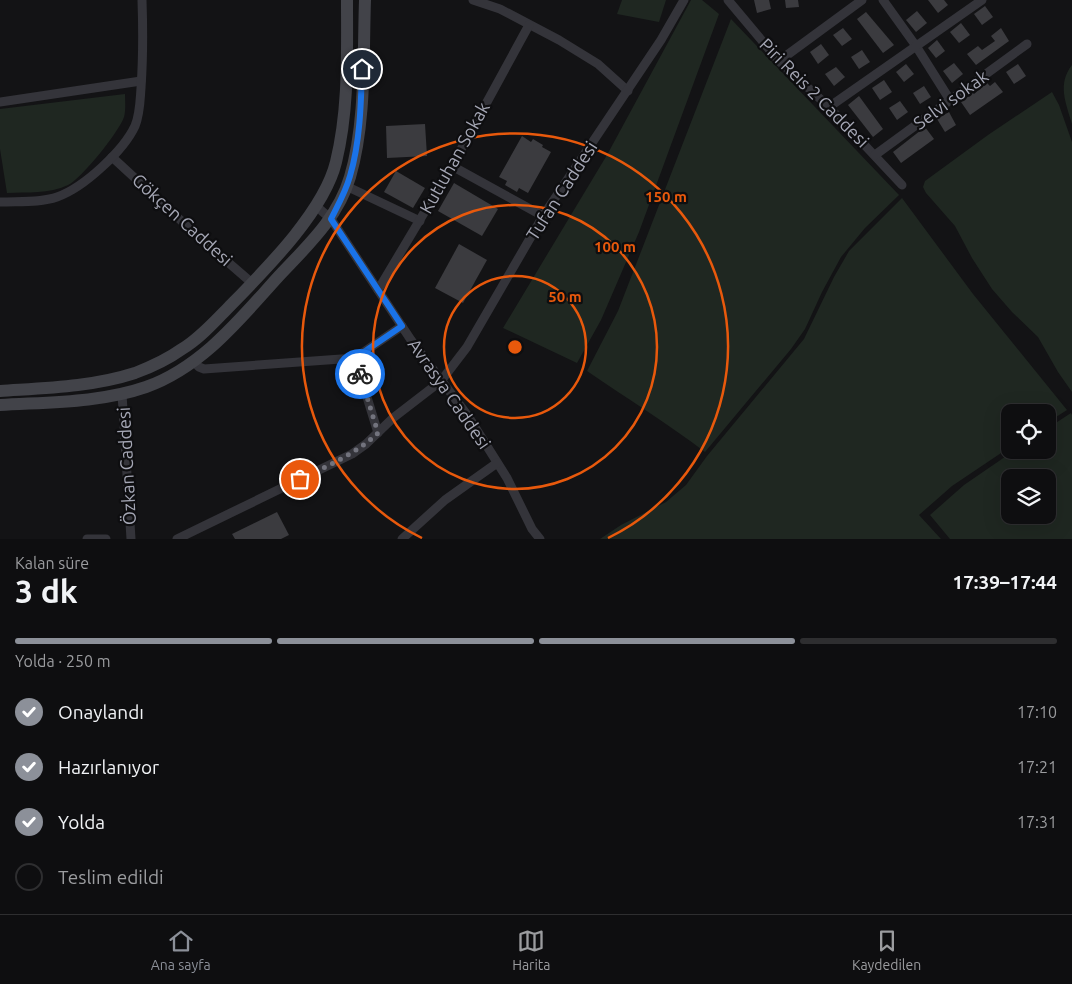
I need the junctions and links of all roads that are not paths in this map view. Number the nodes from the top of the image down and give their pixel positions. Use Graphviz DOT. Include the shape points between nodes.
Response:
graph roads {
  1 [pos="142,0"];
  2 [pos="347,0"];
  3 [pos="365,0"];
  4 [pos="472,0"];
  5 [pos="684,0"];
  6 [pos="728,0"];
  7 [pos="862,0"];
  8 [pos="883,0"];
  9 [pos="982,0"];
  10 [pos="529,24"];
  11 [pos="1027,44"];
  12 [pos="916,46"];
  13 [pos="779,61"];
  14 [pos="142,81"];
  15 [pos="628,91"];
  16 [pos="950,100"];
  17 [pos="0,102"];
  18 [pos="829,107"];
  19 [pos="875,155"];
  20 [pos="112,157"];
  21 [pos="452,166"];
  22 [pos="902,185"];
  23 [pos="346,186"];
  24 [pos="0,202"];
  25 [pos="316,206"];
  26 [pos="543,216"];
  27 [pos="331,219"];
  28 [pos="420,221"];
  29 [pos="252,283"];
  30 [pos="378,290"];
  31 [pos="402,326"];
  32 [pos="355,358"];
  33 [pos="193,361"];
  34 [pos="441,382"];
  35 [pos="0,391"];
  36 [pos="122,394"];
  37 [pos="0,405"];
  38 [pos="378,433"];
  39 [pos="497,463"];
  40 [pos="87,539"];
  41 [pos="106,539"];
  42 [pos="131,539"];
  43 [pos="177,539"];
  44 [pos="402,539"];
  45 [pos="540,539"];
  1 -- 14 [label="street"];
  2 -- 25 [label="street" via="348,73 344,117 336,162"];
  3 -- 23 [label="street" via="356,153"];
  4 -- 10 [label="street" via="500,8"];
  5 -- 15 [label="street, Tufan Caddesi"];
  6 -- 13 [label="street, Piri Reis 2 Caddesi"];
  7 -- 13 [label="street"];
  8 -- 12 [label="street"];
  9 -- 12 [label="street"];
  10 -- 15 [label="street" via="598,64"];
  10 -- 21 [label="street, Kutluhan Sokak"];
  11 -- 16 [label="street, Selvi sokak"];
  12 -- 16 [label="street"];
  12 -- 18 [label="street"];
  13 -- 18 [label="street, Piri Reis 2 Caddesi"];
  14 -- 17 [label="street"];
  14 -- 20 [label="street" via="135,126"];
  15 -- 26 [label="street, Tufan Caddesi"];
  16 -- 19 [label="street, Selvi sokak"];
  18 -- 19 [label="street, Piri Reis 2 Caddesi"];
  19 -- 22 [label="street, Piri Reis 2 Caddesi"];
  20 -- 24 [label="street" via="93,176 57,197"];
  20 -- 29 [label="street, Gökçen Caddesi"];
  21 -- 26 [label="street"];
  21 -- 28 [label="street, Kutluhan Sokak"];
  23 -- 27 [label="street"];
  23 -- 28 [label="street"];
  25 -- 27 [label="street, Avrasya Caddesi"];
  25 -- 29 [label="street"];
  26 -- 34 [label="street, Tufan Caddesi" via="467,347"];
  27 -- 30 [label="street, Avrasya Caddesi"];
  27 -- 33 [label="street" via="234,325"];
  28 -- 30 [label="street, Kutluhan Sokak"];
  29 -- 35 [label="street" via="201,335 183,349 148,367 109,380"];
  30 -- 31 [label="street, Avrasya Caddesi"];
  31 -- 32 [label="street"];
  31 -- 34 [label="street, Avrasya Caddesi"];
  32 -- 33 [label="street" via="204,369"];
  32 -- 38 [label="street"];
  33 -- 36 [label="street" via="147,386"];
  34 -- 38 [label="street, Tufan Caddesi"];
  34 -- 39 [label="street, Avrasya Caddesi" via="468,416"];
  36 -- 37 [label="street"];
  36 -- 42 [label="street, Özkan Caddesi"];
  38 -- 43 [label="street, Tufan Caddesi" via="352,454"];
  39 -- 44 [label="street" via="445,500"];
  39 -- 45 [label="street, Avrasya Caddesi"];
  40 -- 41 [label="street"];
}
